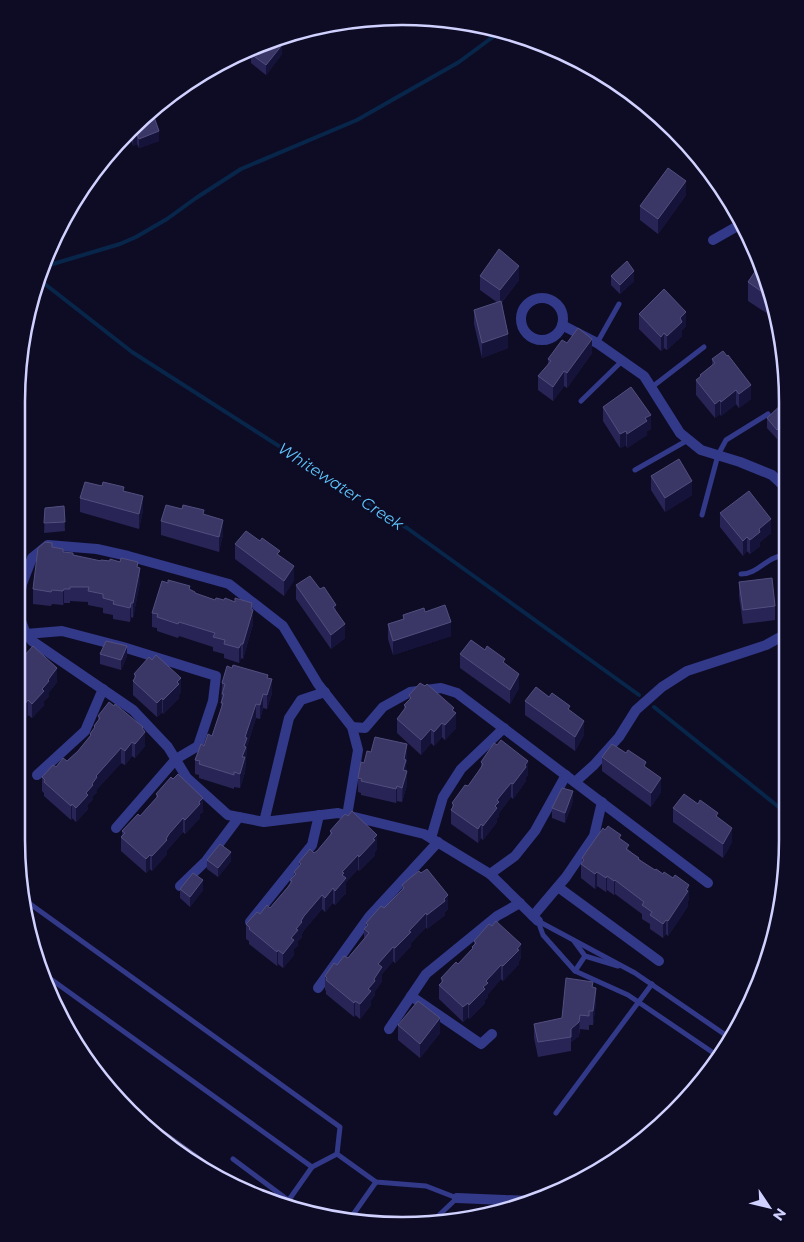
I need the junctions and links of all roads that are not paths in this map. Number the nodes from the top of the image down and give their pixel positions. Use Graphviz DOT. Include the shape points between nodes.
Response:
graph roads {
  1 [pos="736,227"];
  2 [pos="713,240"];
  3 [pos="619,304"];
  4 [pos="562,325"];
  5 [pos="597,343"];
  6 [pos="704,347"];
  7 [pos="623,360"];
  8 [pos="652,387"];
  9 [pos="581,401"];
  10 [pos="768,414"];
  11 [pos="688,440"];
  12 [pos="718,455"];
  13 [pos="635,470"];
  14 [pos="779,482"];
  15 [pos="702,515"];
  16 [pos="779,555"];
  17 [pos="740,574"];
  18 [pos="25,576"];
  19 [pos="26,634"];
  20 [pos="779,638"];
  21 [pos="103,689"];
  22 [pos="324,692"];
  23 [pos="352,727"];
  24 [pos="504,728"];
  25 [pos="176,759"];
  26 [pos="37,775"];
  27 [pos="566,775"];
  28 [pos="575,782"];
  29 [pos="602,802"];
  30 [pos="320,816"];
  31 [pos="347,816"];
  32 [pos="238,817"];
  33 [pos="264,822"];
  34 [pos="116,828"];
  35 [pos="434,840"];
  36 [pos="490,874"];
  37 [pos="708,883"];
  38 [pos="180,886"];
  39 [pos="558,887"];
  40 [pos="520,903"];
  41 [pos="30,904"];
  42 [pos="536,918"];
  43 [pos="249,923"];
  44 [pos="573,940"];
  45 [pos="585,956"];
  46 [pos="659,961"];
  47 [pos="631,970"];
  48 [pos="575,971"];
  49 [pos="53,980"];
  50 [pos="652,984"];
  51 [pos="318,988"];
  52 [pos="411,996"];
  53 [pos="638,1001"];
  54 [pos="389,1029"];
  55 [pos="492,1034"];
  56 [pos="724,1034"];
  57 [pos="713,1052"];
  58 [pos="556,1114"];
  59 [pos="337,1154"];
  60 [pos="233,1159"];
  61 [pos="312,1167"];
  62 [pos="376,1182"];
  63 [pos="280,1197"];
  64 [pos="457,1198"];
  65 [pos="289,1199"];
  66 [pos="512,1200"];
  67 [pos="353,1214"];
  68 [pos="439,1215"];
  1 -- 2 [label="street"];
  3 -- 5 [label="lane"];
  4 -- 4 [label="street" via="554,337 533,339 522,329 521,315 528,304 540,298 546,299 558,306"];
  4 -- 5 [label="street"];
  5 -- 7 [label="street"];
  6 -- 8 [label="lane"];
  7 -- 8 [label="street" via="644,376"];
  7 -- 9 [label="lane"];
  8 -- 11 [label="street"];
  10 -- 12 [label="lane" via="726,440"];
  11 -- 12 [label="street" via="701,450"];
  11 -- 13 [label="lane"];
  12 -- 14 [label="street" via="772,475"];
  12 -- 15 [label="lane"];
  16 -- 17 [label="lane" via="749,574"];
  18 -- 22 [label="street" via="32,558 48,545 97,549 229,584 283,626"];
  19 -- 21 [label="street"];
  19 -- 25 [label="street" via="62,631 216,676 213,701 198,746"];
  20 -- 28 [label="street" via="687,671 662,687 636,710 619,737"];
  21 -- 25 [label="street" via="133,710"];
  21 -- 26 [label="street" via="85,731"];
  22 -- 23 [label="street"];
  22 -- 33 [label="street" via="301,700 289,718"];
  23 -- 24 [label="street" via="365,728 383,707 410,692 441,688 457,693"];
  23 -- 31 [label="street" via="358,750"];
  24 -- 27 [label="street"];
  24 -- 35 [label="street" via="461,769 443,797"];
  25 -- 32 [label="street" via="187,778 228,815"];
  25 -- 34 [label="street"];
  27 -- 28 [label="street"];
  27 -- 36 [label="street" via="520,850"];
  28 -- 29 [label="street"];
  29 -- 37 [label="street"];
  29 -- 39 [label="street" via="594,836"];
  30 -- 31 [label="street"];
  30 -- 33 [label="street"];
  30 -- 43 [label="street" via="312,844"];
  31 -- 35 [label="street" via="424,834"];
  32 -- 33 [label="street"];
  32 -- 38 [label="street" via="206,861"];
  35 -- 36 [label="street"];
  35 -- 51 [label="street" via="369,917"];
  36 -- 40 [label="street"];
  39 -- 42 [label="street"];
  39 -- 46 [label="street"];
  40 -- 42 [label="street"];
  40 -- 52 [label="street" via="496,916 426,974"];
  41 -- 59 [label="lane" via="340,1127"];
  42 -- 44 [label="lane"];
  42 -- 48 [label="lane" via="543,935"];
  44 -- 45 [label="lane"];
  44 -- 47 [label="lane"];
  45 -- 47 [label="lane"];
  45 -- 48 [label="lane"];
  47 -- 50 [label="lane"];
  48 -- 53 [label="lane"];
  49 -- 61 [label="lane"];
  50 -- 53 [label="lane"];
  50 -- 56 [label="lane"];
  52 -- 54 [label="street"];
  52 -- 55 [label="street" via="481,1044"];
  53 -- 57 [label="lane"];
  53 -- 58 [label="lane"];
  59 -- 61 [label="lane"];
  59 -- 62 [label="lane"];
  60 -- 63 [label="lane"];
  61 -- 65 [label="lane"];
  62 -- 64 [label="lane" via="426,1186"];
  62 -- 67 [label="lane"];
  64 -- 66 [label="street"];
  64 -- 68 [label="lane"];
}
